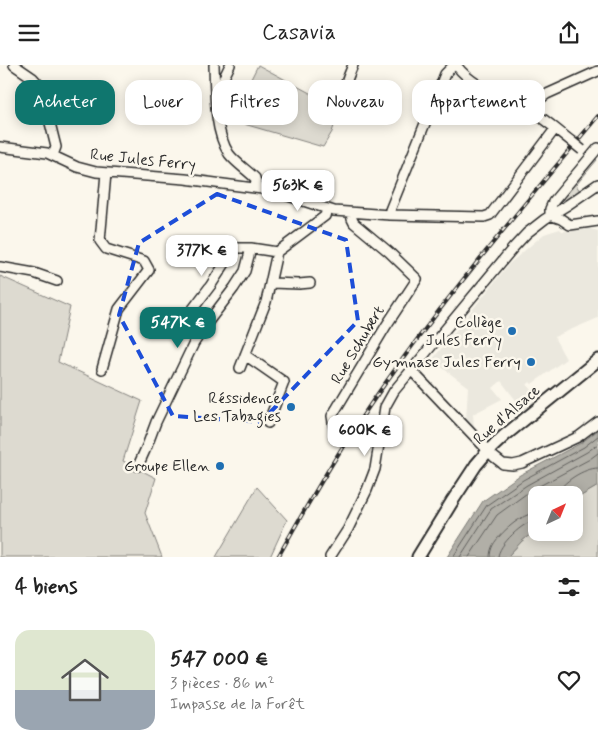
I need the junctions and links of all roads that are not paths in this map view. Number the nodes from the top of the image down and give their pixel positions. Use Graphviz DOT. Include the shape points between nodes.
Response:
graph roads {
  1 [pos="14,65"];
  2 [pos="214,65"];
  3 [pos="230,65"];
  4 [pos="353,65"];
  5 [pos="455,65"];
  6 [pos="598,71"];
  7 [pos="215,80"];
  8 [pos="223,80"];
  9 [pos="347,80"];
  10 [pos="470,80"];
  11 [pos="545,95"];
  12 [pos="545,122"];
  13 [pos="219,125"];
  14 [pos="555,129"];
  15 [pos="0,147"];
  16 [pos="598,148"];
  17 [pos="53,155"];
  18 [pos="591,157"];
  19 [pos="106,173"];
  20 [pos="598,184"];
  21 [pos="256,188"];
  22 [pos="559,194"];
  23 [pos="566,206"];
  24 [pos="327,209"];
  25 [pos="355,213"];
  26 [pos="390,215"];
  27 [pos="550,215"];
  28 [pos="598,221"];
  29 [pos="579,224"];
  30 [pos="217,248"];
  31 [pos="235,248"];
  32 [pos="251,249"];
  33 [pos="277,252"];
  34 [pos="0,267"];
  35 [pos="57,281"];
  36 [pos="271,283"];
  37 [pos="310,283"];
  38 [pos="186,318"];
  39 [pos="245,355"];
  40 [pos="598,360"];
  41 [pos="240,368"];
  42 [pos="102,369"];
  43 [pos="412,371"];
  44 [pos="598,422"];
  45 [pos="268,423"];
  46 [pos="334,428"];
  47 [pos="488,451"];
  48 [pos="138,466"];
  49 [pos="330,557"];
  50 [pos="418,557"];
  1 -- 17 [label="street" via="34,78 41,87 56,147"];
  2 -- 7 [label="street"];
  3 -- 8 [label="street"];
  4 -- 9 [label="street"];
  5 -- 10 [label="street"];
  5 -- 26 [label="street" via="445,74"];
  6 -- 11 [label="street"];
  12 -- 14 [label="street"];
  13 -- 21 [label="street" via="229,154 255,178"];
  14 -- 18 [label="street, bridge"];
  14 -- 26 [label="street, Rue Jules Ferry" via="490,215"];
  15 -- 17 [label="street, Rue Jules Ferry"];
  16 -- 18 [label="street"];
  17 -- 19 [label="street, Rue Jules Ferry" via="77,167"];
  18 -- 22 [label="street"];
  19 -- 21 [label="street, Rue Jules Ferry"];
  19 -- 42 [label="street" via="100,241 106,249 144,261 149,270 119,309"];
  20 -- 23 [label="street"];
  21 -- 24 [label="street, Rue Jules Ferry"];
  22 -- 23 [label="street" via="560,204"];
  22 -- 27 [label="street"];
  23 -- 27 [label="street"];
  23 -- 29 [label="street" via="570,219"];
  24 -- 25 [label="street, Rue Jules Ferry"];
  24 -- 33 [label="street" via="325,217"];
  25 -- 26 [label="street, Rue Jules Ferry"];
  25 -- 46 [label="street, Rue Schubert" via="352,219 358,227 417,279 332,416"];
  27 -- 29 [label="street" via="570,225"];
  27 -- 43 [label="street" via="513,248"];
  28 -- 29 [label="street"];
  30 -- 31 [label="street"];
  31 -- 32 [label="street"];
  31 -- 38 [label="street"];
  32 -- 33 [label="street"];
  32 -- 48 [label="street" via="245,271 194,343"];
  33 -- 36 [label="street"];
  34 -- 35 [label="street"];
  36 -- 37 [label="street"];
  36 -- 39 [label="street"];
  39 -- 41 [label="street"];
  39 -- 45 [label="street" via="284,382"];
  40 -- 47 [label="main road, Rue d'Alsace"];
  43 -- 47 [label="street"];
  43 -- 49 [label="street" via="385,407 375,469 358,511"];
  44 -- 47 [label="street" via="578,437 522,463 503,464"];
  47 -- 50 [label="main road, Rue d'Alsace" via="453,499"];
}
